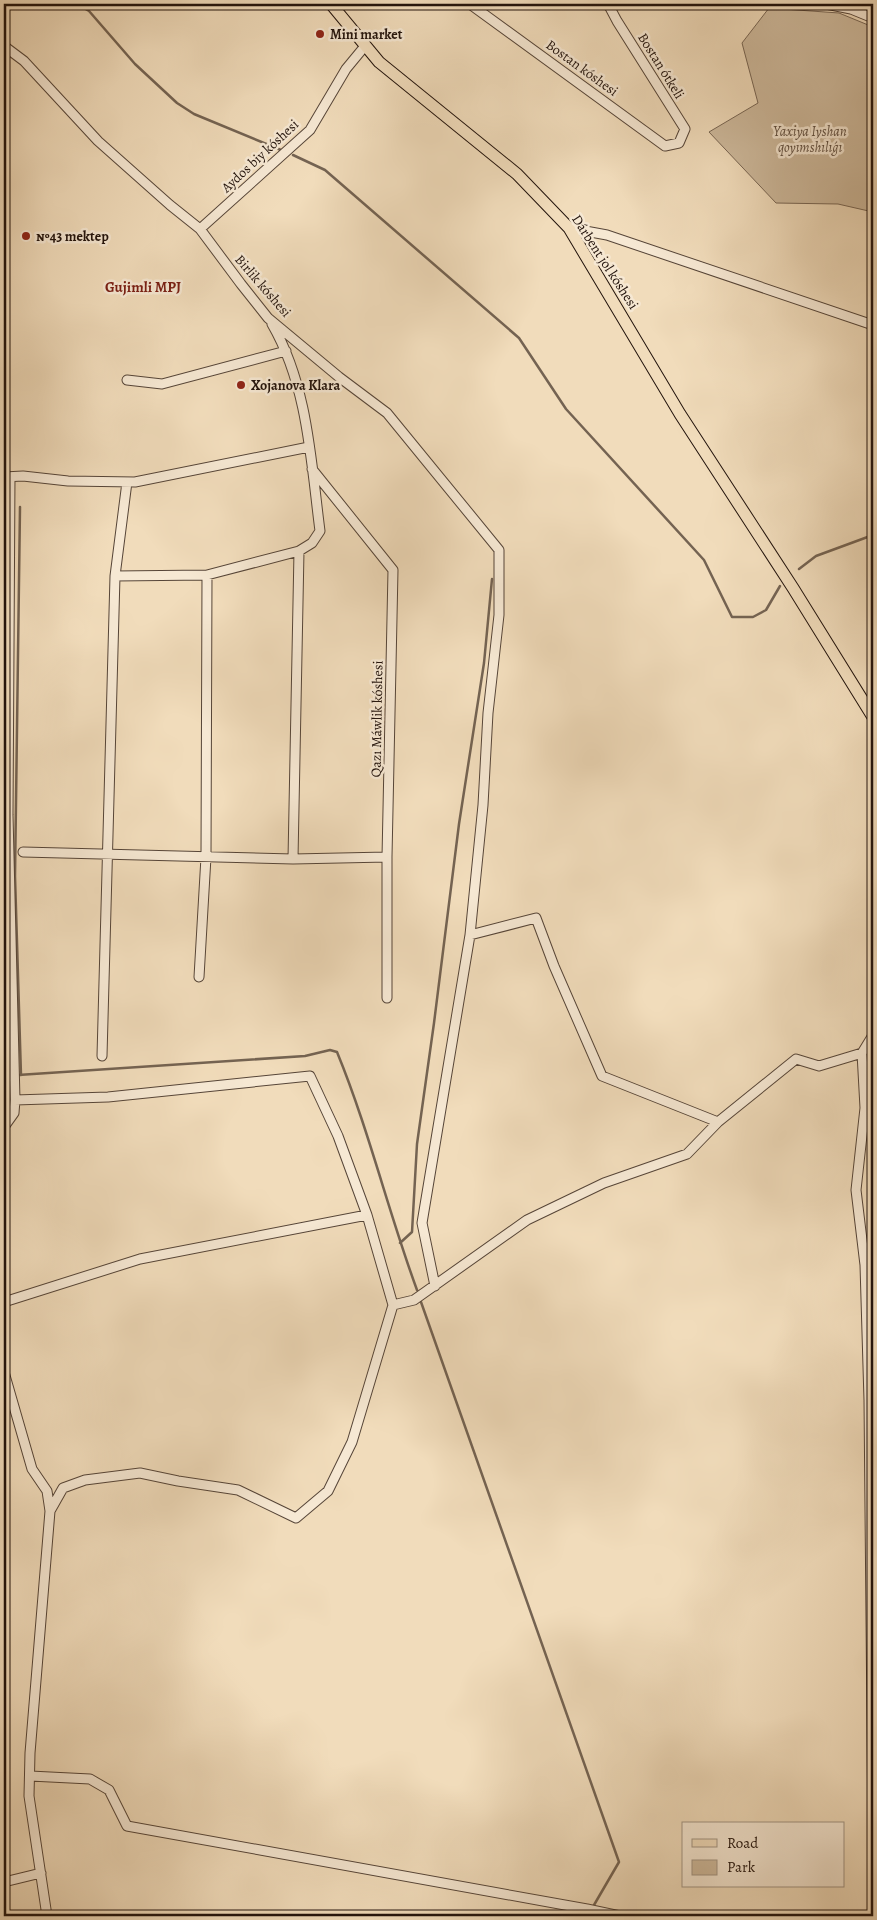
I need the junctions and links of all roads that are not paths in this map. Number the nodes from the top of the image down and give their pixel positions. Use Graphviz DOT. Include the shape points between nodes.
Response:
graph roads {
  1 [pos="331,4"];
  2 [pos="470,4"];
  3 [pos="608,4"];
  4 [pos="826,4"];
  5 [pos="873,18"];
  6 [pos="4,46"];
  7 [pos="365,46"];
  8 [pos="679,143"];
  9 [pos="569,228"];
  10 [pos="200,229"];
  11 [pos="268,318"];
  12 [pos="873,325"];
  13 [pos="286,351"];
  14 [pos="127,380"];
  15 [pos="309,447"];
  16 [pos="312,469"];
  17 [pos="7,477"];
  18 [pos="127,482"];
  19 [pos="299,551"];
  20 [pos="207,575"];
  21 [pos="115,576"];
  22 [pos="873,717"];
  23 [pos="23,852"];
  24 [pos="108,855"];
  25 [pos="387,857"];
  26 [pos="206,858"];
  27 [pos="293,859"];
  28 [pos="470,935"];
  29 [pos="199,977"];
  30 [pos="387,998"];
  31 [pos="873,1035"];
  32 [pos="862,1053"];
  33 [pos="102,1056"];
  34 [pos="15,1100"];
  35 [pos="718,1122"];
  36 [pos="4,1127"];
  37 [pos="367,1215"];
  38 [pos="435,1286"];
  39 [pos="4,1302"];
  40 [pos="393,1305"];
  41 [pos="4,1372"];
  42 [pos="50,1512"];
  43 [pos="30,1776"];
  44 [pos="873,1834"];
  45 [pos="41,1873"];
  46 [pos="4,1882"];
  47 [pos="47,1916"];
  48 [pos="620,1916"];
  1 -- 7 [label="main road, Dárbent jol kóshesi"];
  2 -- 8 [label="street, Bostan kóshesi" via="665,146"];
  3 -- 8 [label="street, Bostan ótkeli" via="685,129"];
  4 -- 5 [label="street"];
  6 -- 10 [label="street, Birlik kóshesi" via="24,61 98,141"];
  7 -- 9 [label="main road, Dárbent jol kóshesi" via="379,62 517,174"];
  7 -- 10 [label="street, Aydos biy kóshesi" via="346,69 310,130"];
  9 -- 12 [label="street" via="606,235"];
  9 -- 22 [label="main road, Dárbent jol kóshesi" via="680,414"];
  10 -- 11 [label="street, Birlik kóshesi"];
  11 -- 13 [label="street"];
  11 -- 28 [label="street, Birlik kóshesi" via="387,413 500,554 499,615"];
  13 -- 14 [label="street" via="162,384"];
  13 -- 15 [label="street" via="306,419"];
  15 -- 16 [label="street"];
  15 -- 18 [label="street"];
  16 -- 19 [label="street" via="320,531 312,543"];
  16 -- 25 [label="street, Qazı Máwlik kóshesi" via="394,570"];
  17 -- 18 [label="street"];
  17 -- 34 [label="street" via="8,815"];
  18 -- 21 [label="street"];
  19 -- 20 [label="street"];
  19 -- 27 [label="street"];
  20 -- 21 [label="street"];
  20 -- 26 [label="street"];
  21 -- 24 [label="street"];
  23 -- 24 [label="street"];
  24 -- 26 [label="street"];
  24 -- 33 [label="street"];
  25 -- 27 [label="street"];
  25 -- 30 [label="street, Qazı Máwlik kóshesi"];
  26 -- 27 [label="street"];
  26 -- 29 [label="street"];
  28 -- 35 [label="street" via="536,918 602,1076"];
  28 -- 38 [label="street" via="422,1223"];
  31 -- 32 [label="street"];
  32 -- 35 [label="street" via="819,1066 796,1059"];
  32 -- 44 [label="street" via="865,1108 856,1190 865,1265 869,1390"];
  34 -- 36 [label="street" via="14,1113"];
  34 -- 37 [label="street" via="108,1097 310,1076 338,1136"];
  35 -- 38 [label="street" via="687,1154 604,1183 527,1220"];
  37 -- 39 [label="street" via="140,1260"];
  37 -- 40 [label="street"];
  38 -- 40 [label="street" via="414,1300"];
  40 -- 42 [label="street" via="352,1442 328,1491 296,1518 238,1490 140,1473 85,1480 62,1488"];
  41 -- 42 [label="street" via="32,1470 47,1491"];
  42 -- 43 [label="street"];
  43 -- 45 [label="street"];
  43 -- 48 [label="street" via="90,1780 109,1790 127,1826"];
  45 -- 46 [label="street"];
  45 -- 47 [label="street"];
}
